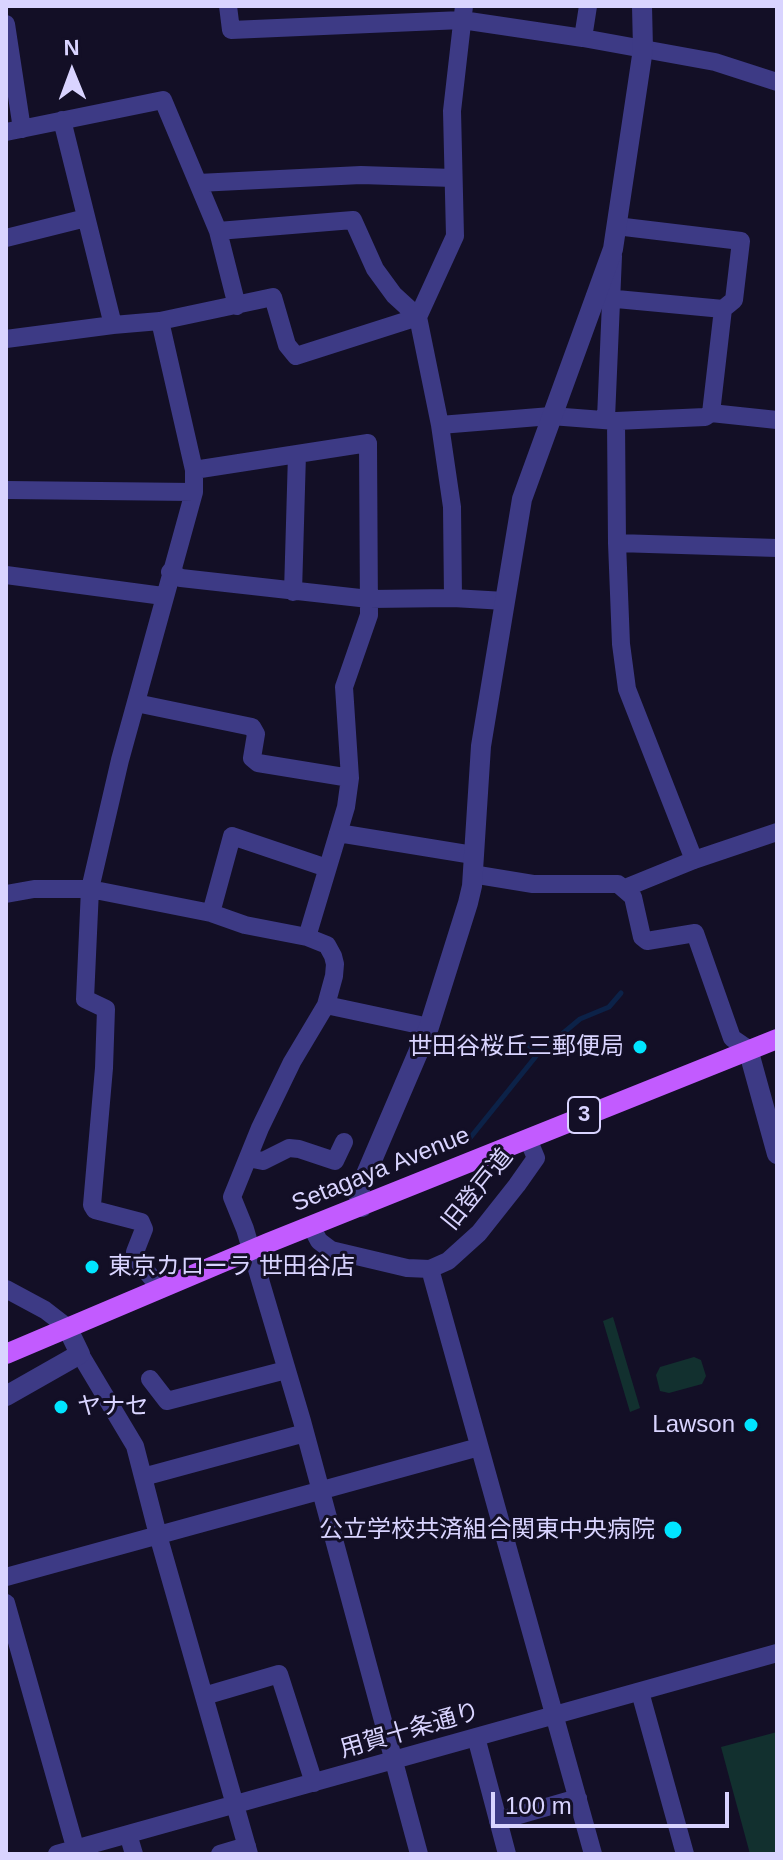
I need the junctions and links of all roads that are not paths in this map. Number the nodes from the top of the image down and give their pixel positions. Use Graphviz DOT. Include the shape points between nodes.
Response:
graph roads {
  1 [pos="228,6"];
  2 [pos="588,6"];
  3 [pos="642,6"];
  4 [pos="463,13"];
  5 [pos="6,24"];
  6 [pos="583,38"];
  7 [pos="643,49"];
  8 [pos="777,82"];
  9 [pos="62,120"];
  10 [pos="14,130"];
  11 [pos="453,178"];
  12 [pos="198,183"];
  13 [pos="86,218"];
  14 [pos="616,226"];
  15 [pos="218,231"];
  16 [pos="6,238"];
  17 [pos="604,298"];
  18 [pos="237,306"];
  19 [pos="723,309"];
  20 [pos="418,317"];
  21 [pos="160,321"];
  22 [pos="113,325"];
  23 [pos="6,339"];
  24 [pos="711,413"];
  25 [pos="551,416"];
  26 [pos="611,420"];
  27 [pos="777,420"];
  28 [pos="440,425"];
  29 [pos="297,454"];
  30 [pos="194,470"];
  31 [pos="6,490"];
  32 [pos="194,492"];
  33 [pos="617,543"];
  34 [pos="777,548"];
  35 [pos="170,572"];
  36 [pos="6,575"];
  37 [pos="293,592"];
  38 [pos="163,596"];
  39 [pos="453,598"];
  40 [pos="369,599"];
  41 [pos="505,601"];
  42 [pos="136,703"];
  43 [pos="350,778"];
  44 [pos="777,832"];
  45 [pos="338,833"];
  46 [pos="694,860"];
  47 [pos="473,864"];
  48 [pos="327,868"];
  49 [pos="625,888"];
  50 [pos="90,889"];
  51 [pos="6,894"];
  52 [pos="211,913"];
  53 [pos="307,937"];
  54 [pos="326,1005"];
  55 [pos="429,1027"];
  56 [pos="777,1039"];
  57 [pos="748,1049"];
  58 [pos="528,1139"];
  59 [pos="344,1142"];
  60 [pos="777,1154"];
  61 [pos="248,1158"];
  62 [pos="362,1207"];
  63 [pos="311,1226"];
  64 [pos="251,1251"];
  65 [pos="430,1269"];
  66 [pos="6,1289"];
  67 [pos="161,1289"];
  68 [pos="67,1327"];
  69 [pos="6,1354"];
  70 [pos="80,1354"];
  71 [pos="286,1370"];
  72 [pos="150,1379"];
  73 [pos="6,1396"];
  74 [pos="305,1433"];
  75 [pos="479,1447"];
  76 [pos="143,1477"];
  77 [pos="321,1490"];
  78 [pos="158,1535"];
  79 [pos="6,1577"];
  80 [pos="6,1603"];
  81 [pos="777,1653"];
  82 [pos="640,1692"];
  83 [pos="204,1696"];
  84 [pos="555,1715"];
  85 [pos="476,1737"];
  86 [pos="393,1760"];
  87 [pos="314,1783"];
  88 [pos="578,1798"];
  89 [pos="235,1804"];
  90 [pos="498,1821"];
  91 [pos="128,1834"];
  92 [pos="248,1850"];
  93 [pos="76,1852"];
  94 [pos="57,1854"];
  95 [pos="134,1854"];
  96 [pos="220,1854"];
  97 [pos="419,1854"];
  98 [pos="507,1854"];
  99 [pos="593,1854"];
  100 [pos="685,1854"];
  1 -- 4 [label="street" via="231,30"];
  2 -- 6 [label="street"];
  3 -- 7 [label="street"];
  4 -- 6 [label="street"];
  4 -- 11 [label="street" via="452,111"];
  5 -- 10 [label="street"];
  6 -- 7 [label="street"];
  7 -- 8 [label="street" via="715,62"];
  7 -- 14 [label="street"];
  9 -- 10 [label="street"];
  9 -- 12 [label="street" via="163,100"];
  9 -- 13 [label="street"];
  11 -- 12 [label="street" via="361,175"];
  11 -- 20 [label="street" via="455,236"];
  12 -- 15 [label="street"];
  13 -- 16 [label="street"];
  13 -- 22 [label="street"];
  14 -- 17 [label="street"];
  14 -- 19 [label="street" via="741,241 734,300"];
  15 -- 18 [label="street"];
  15 -- 20 [label="street" via="353,220 375,269"];
  17 -- 19 [label="street"];
  17 -- 25 [label="street"];
  17 -- 26 [label="street"];
  18 -- 20 [label="street" via="273,297 287,345 296,356"];
  18 -- 21 [label="street"];
  19 -- 24 [label="street"];
  20 -- 28 [label="street"];
  21 -- 22 [label="street"];
  21 -- 30 [label="street"];
  22 -- 23 [label="street"];
  24 -- 26 [label="street"];
  24 -- 27 [label="street"];
  25 -- 26 [label="street"];
  25 -- 28 [label="street"];
  25 -- 41 [label="street" via="522,499"];
  26 -- 33 [label="street"];
  28 -- 39 [label="street" via="452,507"];
  29 -- 30 [label="street"];
  29 -- 37 [label="street"];
  29 -- 40 [label="street" via="368,443"];
  30 -- 32 [label="street"];
  31 -- 32 [label="street"];
  32 -- 35 [label="street"];
  33 -- 34 [label="street"];
  33 -- 46 [label="street" via="627,689"];
  35 -- 37 [label="street" via="181,578"];
  35 -- 38 [label="street"];
  36 -- 38 [label="street"];
  37 -- 40 [label="street"];
  38 -- 42 [label="street"];
  39 -- 40 [label="street"];
  39 -- 41 [label="street"];
  40 -- 43 [label="street" via="369,615 344,687"];
  41 -- 47 [label="street" via="481,746"];
  42 -- 43 [label="street" via="252,727 252,758 258,763"];
  42 -- 50 [label="street"];
  43 -- 45 [label="street"];
  44 -- 46 [label="street"];
  45 -- 47 [label="street"];
  45 -- 48 [label="street"];
  46 -- 49 [label="street"];
  47 -- 49 [label="street" via="533,884"];
  47 -- 55 [label="street" via="468,903"];
  48 -- 52 [label="street" via="232,836"];
  48 -- 53 [label="street"];
  49 -- 57 [label="street" via="647,941 695,933 732,1038"];
  50 -- 51 [label="street"];
  50 -- 52 [label="street"];
  50 -- 67 [label="street" via="85,999 106,1009 92,1205 141,1222 144,1229 135,1252"];
  52 -- 53 [label="street"];
  53 -- 54 [label="street" via="327,945 335,964"];
  54 -- 55 [label="street"];
  54 -- 61 [label="street" via="292,1062"];
  55 -- 62 [label="street" via="358,1193"];
  56 -- 57 [label="main road, Setagaya Avenue / 3"];
  57 -- 58 [label="main road, Setagaya Avenue / 3"];
  57 -- 60 [label="street"];
  58 -- 62 [label="main road, Setagaya Avenue / 3"];
  58 -- 65 [label="street, 旧登戸道" via="536,1158 517,1185 479,1233 448,1261"];
  59 -- 61 [label="street" via="335,1161 289,1148 263,1161"];
  61 -- 64 [label="street" via="232,1197"];
  62 -- 63 [label="main road, Setagaya Avenue / 3"];
  63 -- 64 [label="main road, Setagaya Avenue / 3"];
  63 -- 65 [label="street" via="331,1250"];
  64 -- 67 [label="main road, Setagaya Avenue / 3"];
  64 -- 71 [label="street"];
  65 -- 75 [label="street"];
  66 -- 68 [label="street"];
  67 -- 68 [label="main road, Setagaya Avenue / 3"];
  68 -- 69 [label="main road, Setagaya Avenue / 3"];
  68 -- 70 [label="street"];
  70 -- 73 [label="street"];
  70 -- 76 [label="street" via="135,1446"];
  71 -- 72 [label="street" via="167,1401"];
  71 -- 74 [label="street"];
  74 -- 76 [label="street"];
  74 -- 77 [label="street"];
  75 -- 77 [label="street"];
  75 -- 84 [label="street"];
  76 -- 78 [label="street"];
  77 -- 78 [label="street"];
  77 -- 86 [label="street"];
  78 -- 79 [label="street"];
  78 -- 83 [label="street"];
  80 -- 93 [label="street"];
  81 -- 82 [label="street, 用賀十条通り"];
  82 -- 84 [label="street, 用賀十条通り"];
  82 -- 100 [label="street"];
  83 -- 87 [label="street" via="279,1674"];
  83 -- 89 [label="street"];
  84 -- 85 [label="street, 用賀十条通り"];
  84 -- 88 [label="street"];
  85 -- 86 [label="street, 用賀十条通り"];
  85 -- 90 [label="street"];
  86 -- 87 [label="street, 用賀十条通り"];
  86 -- 97 [label="street"];
  87 -- 89 [label="street, 用賀十条通り"];
  88 -- 90 [label="street"];
  88 -- 99 [label="street"];
  89 -- 91 [label="street, 用賀十条通り"];
  89 -- 92 [label="street"];
  90 -- 98 [label="street"];
  91 -- 93 [label="street, 用賀十条通り"];
  91 -- 95 [label="street"];
  92 -- 96 [label="street"];
  93 -- 94 [label="street, 用賀十条通り"];
}
